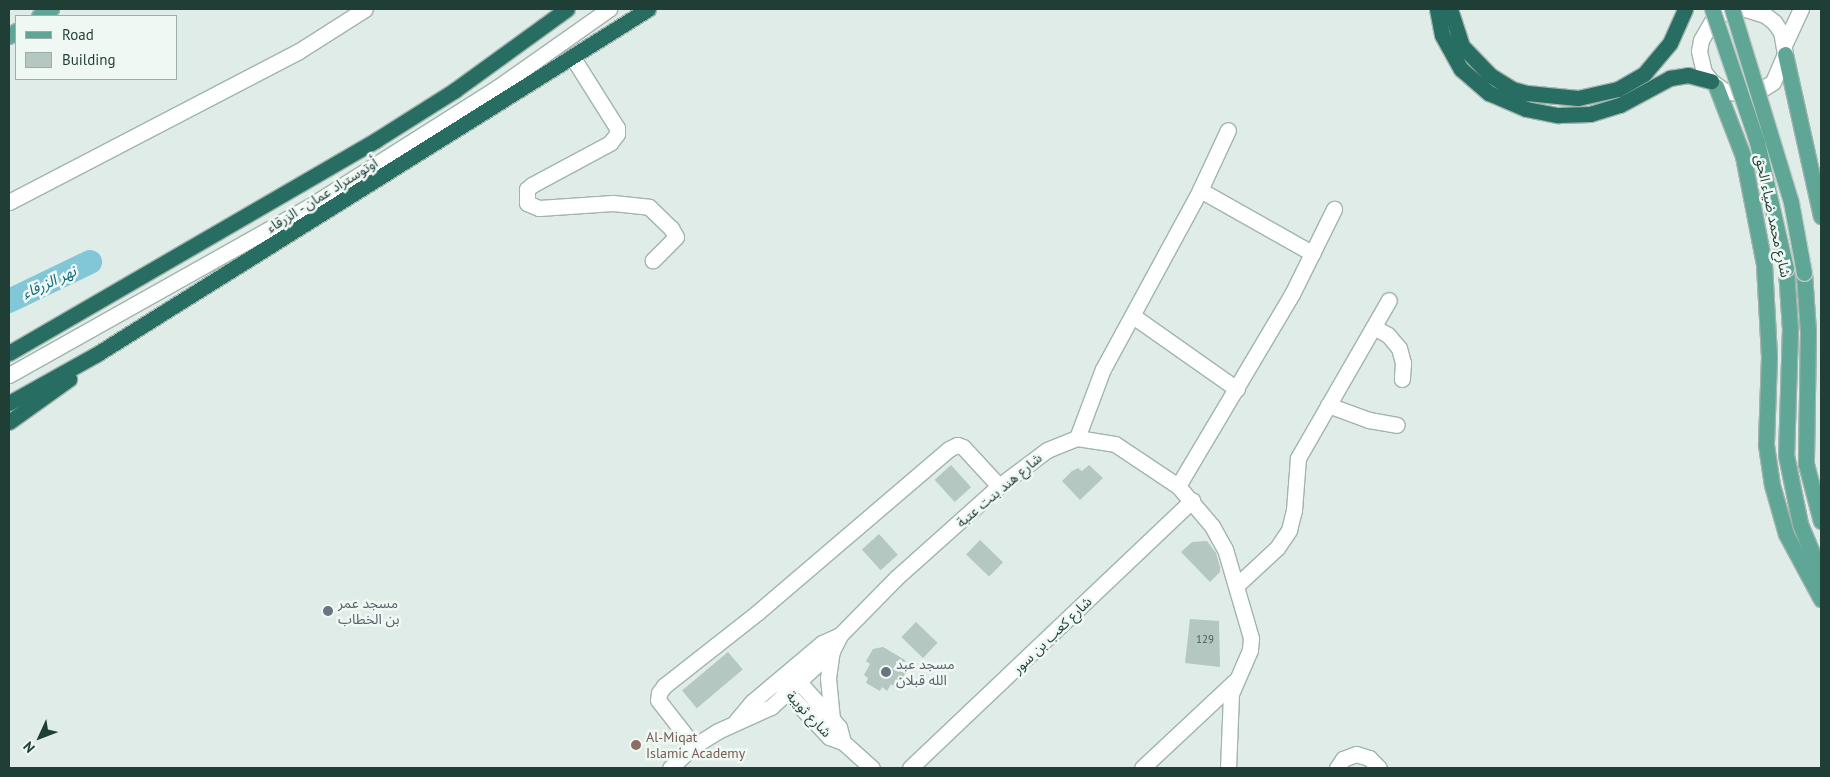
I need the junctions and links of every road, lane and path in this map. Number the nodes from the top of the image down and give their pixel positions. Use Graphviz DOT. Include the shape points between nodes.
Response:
graph roads {
  1 [pos="365,9"];
  2 [pos="567,9"];
  3 [pos="599,9"];
  4 [pos="609,9"];
  5 [pos="648,9"];
  6 [pos="1437,9"];
  7 [pos="1450,9"];
  8 [pos="1685,9"];
  9 [pos="1712,9"];
  10 [pos="1732,9"];
  11 [pos="1739,9"];
  12 [pos="1745,9"];
  13 [pos="1801,9"];
  14 [pos="1785,49"];
  15 [pos="572,58"];
  16 [pos="1714,83"];
  17 [pos="1228,130"];
  18 [pos="1200,190"];
  19 [pos="9,202"];
  20 [pos="1334,209"];
  21 [pos="1821,216"];
  22 [pos="1312,253"];
  23 [pos="653,260"];
  24 [pos="1389,300"];
  25 [pos="1133,316"];
  26 [pos="1374,327"];
  27 [pos="9,353"];
  28 [pos="97,354"];
  29 [pos="9,369"];
  30 [pos="9,375"];
  31 [pos="1402,380"];
  32 [pos="1237,389"];
  33 [pos="9,403"];
  34 [pos="1328,406"];
  35 [pos="9,422"];
  36 [pos="1397,425"];
  37 [pos="1077,438"];
  38 [pos="999,486"];
  39 [pos="1178,486"];
  40 [pos="1192,500"];
  41 [pos="1821,521"];
  42 [pos="1821,574"];
  43 [pos="1237,585"];
  44 [pos="1821,599"];
  45 [pos="840,635"];
  46 [pos="832,651"];
  47 [pos="794,677"];
  48 [pos="1236,680"];
  49 [pos="777,681"];
  50 [pos="788,693"];
  51 [pos="832,719"];
  52 [pos="736,720"];
  53 [pos="844,742"];
  54 [pos="694,746"];
  55 [pos="670,768"];
  56 [pos="872,768"];
  57 [pos="910,768"];
  58 [pos="1142,768"];
  59 [pos="1228,768"];
  60 [pos="1336,768"];
  61 [pos="1379,768"];
  1 -- 19 [label="street" via="299,51"];
  2 -- 27 [label="highway, أوتوستراد عمان - الزرقاء" via="455,90 376,140"];
  3 -- 29 [label="street" via="445,114 307,201"];
  4 -- 30 [label="street" via="498,87 310,206"];
  5 -- 15 [label="highway, أوتوستراد عمان - الزرقاء"];
  6 -- 16 [label="highway" via="1447,47 1465,74 1489,93 1526,109 1558,115 1590,114 1620,105 1670,78 1688,75"];
  7 -- 8 [label="highway" via="1462,46 1490,75 1512,89 1565,98 1604,93 1644,74 1670,43"];
  9 -- 42 [label="main road, شارع محمد ضياء الحق, bridge" via="1757,142 1786,269 1790,328 1786,455 1800,524"];
  10 -- 41 [label="main road, شارع محمد ضياء الحق, bridge" via="1791,202 1804,273 1808,316 1806,464"];
  11 -- 16 [label="street" via="1721,14 1712,21 1701,40 1700,62"];
  12 -- 14 [label="street" via="1765,15 1774,22"];
  13 -- 14 [label="street"];
  14 -- 16 [label="street" via="1780,74 1756,93 1735,94"];
  14 -- 21 [label="main road"];
  15 -- 23 [label="street" via="617,128 617,134 610,144 526,189 527,203 539,208 613,203 649,207 672,228 676,237"];
  15 -- 28 [label="highway, أوتوستراد عمان - الزرقاء"];
  16 -- 44 [label="main road" via="1743,156 1764,264 1769,357 1766,445 1772,485 1786,534"];
  17 -- 18 [label="street"];
  18 -- 22 [label="street"];
  18 -- 25 [label="street"];
  20 -- 22 [label="street"];
  22 -- 32 [label="street"];
  24 -- 26 [label="street"];
  25 -- 32 [label="street"];
  25 -- 37 [label="street" via="1103,370"];
  26 -- 31 [label="street" via="1388,334 1399,348 1403,363"];
  26 -- 34 [label="street"];
  28 -- 33 [label="highway, أوتوستراد عمان - الزرقاء"];
  28 -- 35 [label="highway"];
  32 -- 39 [label="street"];
  34 -- 36 [label="street" via="1362,418"];
  34 -- 43 [label="street" via="1298,458 1289,530 1277,548"];
  37 -- 38 [label="street, شارع هند بنت عتبة" via="1047,450"];
  37 -- 39 [label="street" via="1115,444"];
  38 -- 45 [label="street, شارع هند بنت عتبة" via="896,578"];
  38 -- 54 [label="street" via="963,447 957,445 949,449 758,612 664,686 658,693 658,700"];
  39 -- 40 [label="street"];
  40 -- 43 [label="street" via="1219,537"];
  40 -- 57 [label="street, شارع كعب بن سور"];
  43 -- 48 [label="street" via="1251,638 1250,650"];
  45 -- 46 [label="street, شارع هند بنت عتبة"];
  45 -- 47 [label="street, شارع هند بنت عتبة" via="822,642"];
  46 -- 47 [label="street, شارع هند بنت عتبة"];
  46 -- 51 [label="street" via="828,678"];
  47 -- 49 [label="street, شارع هند بنت عتبة"];
  47 -- 50 [label="street, شارع هند بنت عتبة"];
  47 -- 51 [label="street, شارع ثويبة"];
  48 -- 58 [label="street"];
  48 -- 59 [label="street" via="1230,706"];
  49 -- 50 [label="street, شارع ثويبة"];
  49 -- 52 [label="street, شارع هند بنت عتبة"];
  50 -- 52 [label="street, شارع هند بنت عتبة" via="760,713"];
  50 -- 53 [label="street, شارع ثويبة" via="829,737"];
  51 -- 53 [label="street, شارع ثويبة" via="842,732"];
  52 -- 54 [label="street, شارع هند بنت عتبة"];
  53 -- 56 [label="street, شارع ثويبة"];
  54 -- 55 [label="street, شارع هند بنت عتبة"];
  60 -- 61 [label="street" via="1343,759 1356,754 1369,758"];
}
